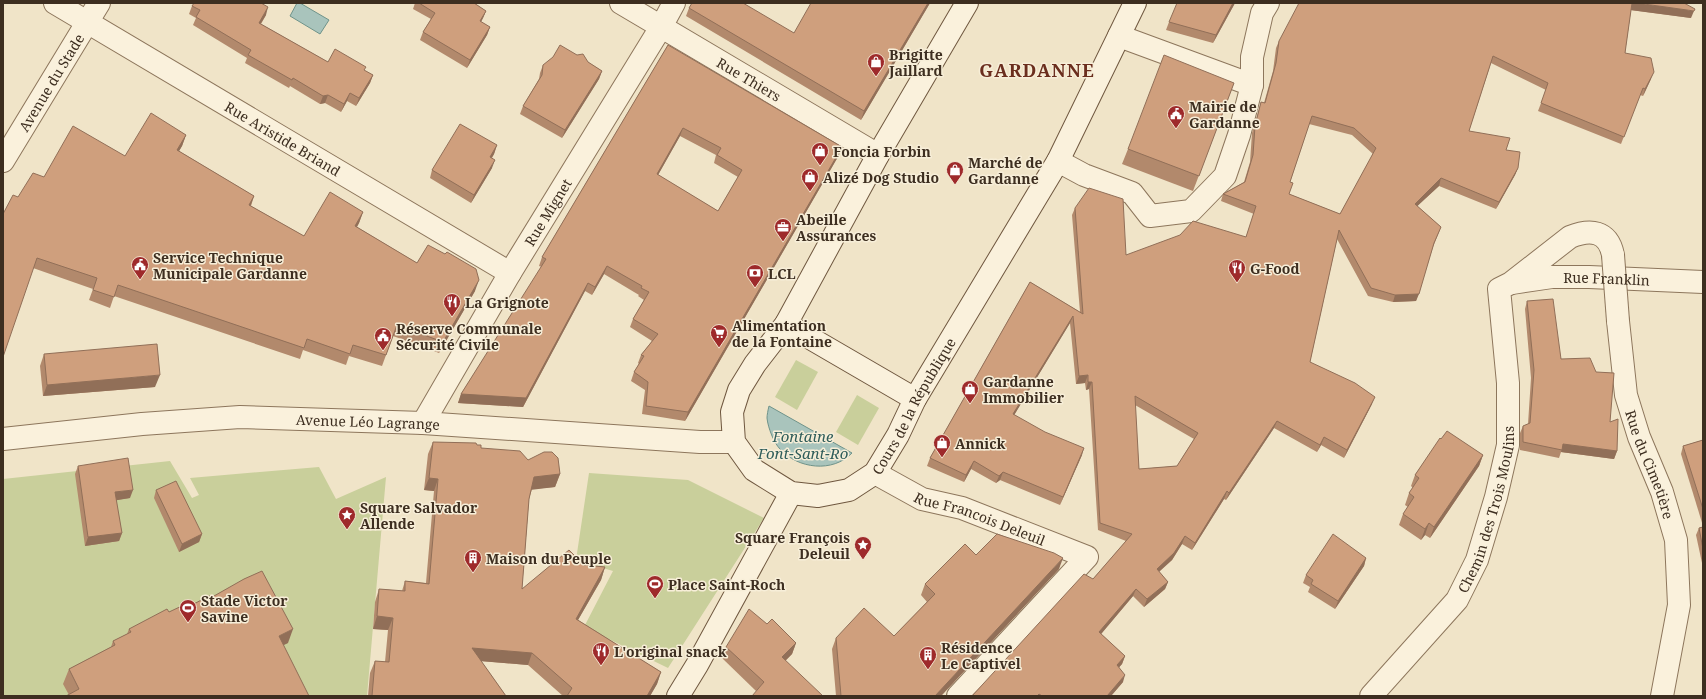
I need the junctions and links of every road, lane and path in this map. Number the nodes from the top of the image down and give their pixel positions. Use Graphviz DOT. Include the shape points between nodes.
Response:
graph roads {
  1 [pos="55,3"];
  2 [pos="100,3"];
  3 [pos="621,3"];
  4 [pos="674,3"];
  5 [pos="967,3"];
  6 [pos="1135,3"];
  7 [pos="1268,3"];
  8 [pos="88,22"];
  9 [pos="661,26"];
  10 [pos="1119,36"];
  11 [pos="1252,85"];
  12 [pos="878,155"];
  13 [pos="3,161"];
  14 [pos="1058,161"];
  15 [pos="510,273"];
  16 [pos="1703,282"];
  17 [pos="1505,286"];
  18 [pos="786,324"];
  19 [pos="915,399"];
  20 [pos="423,423"];
  21 [pos="3,439"];
  22 [pos="734,442"];
  23 [pos="875,473"];
  24 [pos="791,493"];
  25 [pos="678,696"];
  26 [pos="958,696"];
  27 [pos="1371,696"];
  28 [pos="1662,696"];
  1 -- 8 [label="street, Rue Aristide Briand"];
  2 -- 8 [label="street, Avenue du Stade"];
  3 -- 9 [label="street, Rue Thiers"];
  4 -- 9 [label="street, Rue Mignet"];
  5 -- 12 [label="street"];
  6 -- 10 [label="street, Cours de la République"];
  7 -- 11 [label="street" via="1262,13 1252,58"];
  8 -- 13 [label="street, Avenue du Stade"];
  8 -- 15 [label="street, Rue Aristide Briand"];
  9 -- 12 [label="street, Rue Thiers"];
  9 -- 15 [label="street, Rue Mignet"];
  10 -- 11 [label="street"];
  10 -- 14 [label="street, Cours de la République"];
  11 -- 14 [label="street" via="1224,176 1191,211 1150,216 1132,193 1084,175"];
  12 -- 18 [label="street"];
  14 -- 19 [label="street, Cours de la République"];
  15 -- 20 [label="street, Rue Mignet"];
  16 -- 17 [label="street, Rue Franklin" via="1589,276 1552,277"];
  17 -- 27 [label="street, Chemin des Trois Moulins" via="1508,445 1479,553 1457,600"];
  17 -- 28 [label="street, Rue du Cimetière, bridge" via="1570,237 1591,232 1601,235 1608,241 1613,254 1626,395 1639,437 1662,492 1676,540 1679,604"];
  18 -- 19 [label="street"];
  18 -- 22 [label="street" via="755,364 739,390 732,412"];
  19 -- 23 [label="street, Cours de la République" via="898,435"];
  20 -- 21 [label="street, Avenue Léo Lagrange" via="240,416"];
  20 -- 22 [label="street, Avenue Léo Lagrange" via="700,442"];
  22 -- 24 [label="street, Cours de la République" via="754,470"];
  23 -- 24 [label="street, Cours de la République" via="849,490 818,496"];
  23 -- 26 [label="street, Rue Francois Deleuil" via="922,499 962,508 1087,557"];
  24 -- 25 [label="street"];
}
